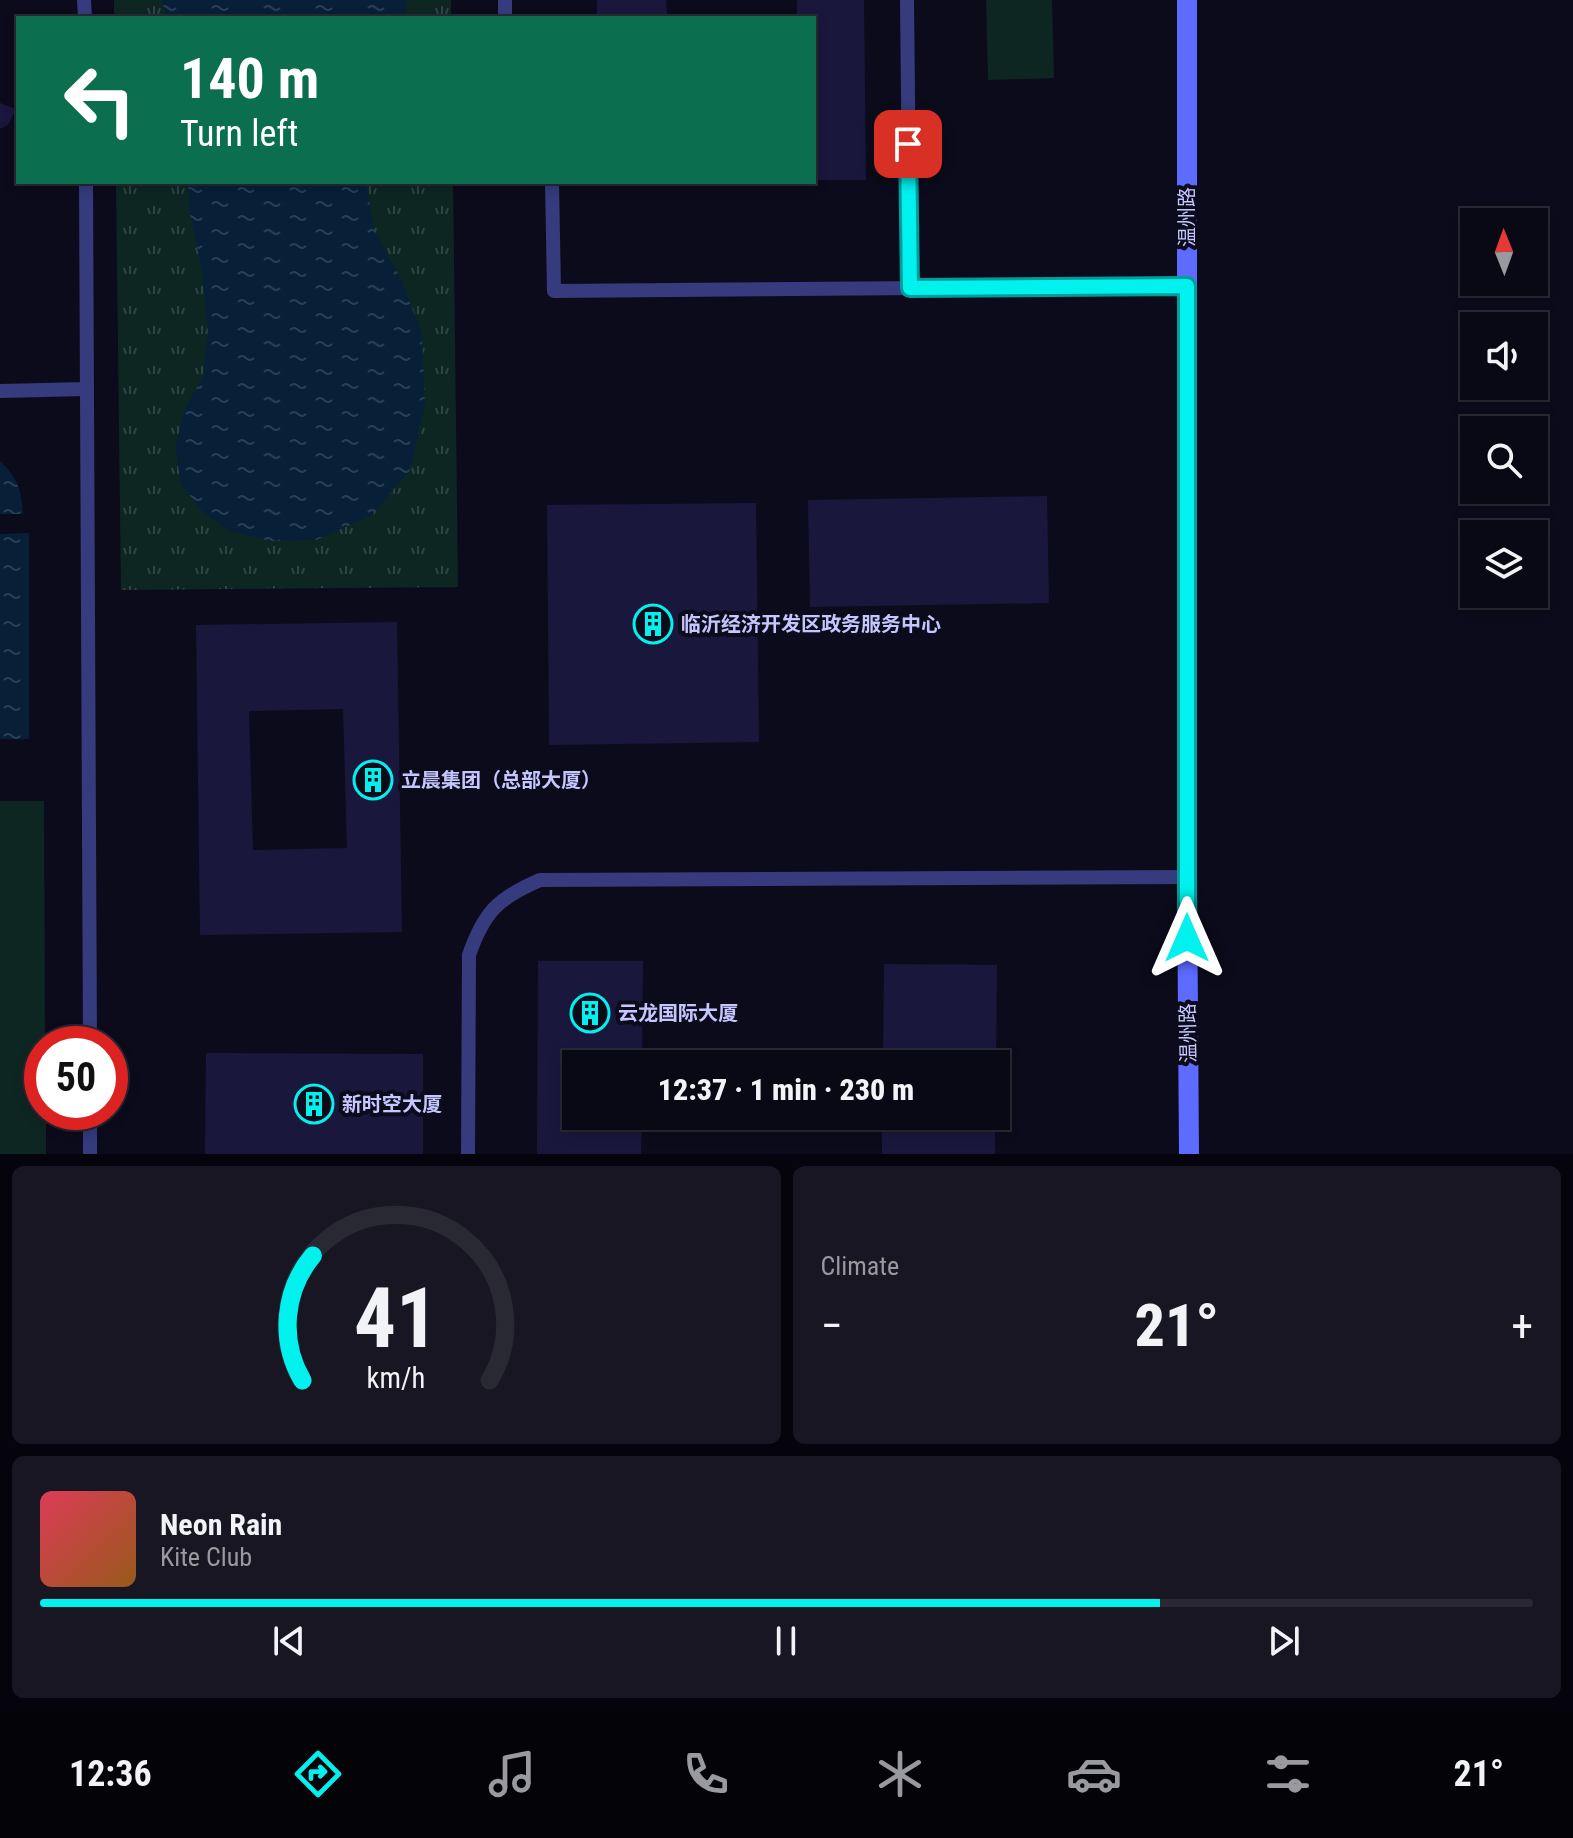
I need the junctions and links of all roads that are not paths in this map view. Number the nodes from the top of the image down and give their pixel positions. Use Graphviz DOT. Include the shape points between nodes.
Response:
graph roads {
  1 [pos="907,0"];
  2 [pos="1187,0"];
  3 [pos="86,184"];
  4 [pos="552,184"];
  5 [pos="1187,286"];
  6 [pos="910,288"];
  7 [pos="87,389"];
  8 [pos="0,391"];
  9 [pos="1187,877"];
  10 [pos="90,1026"];
  11 [pos="90,1130"];
  12 [pos="90,1154"];
  13 [pos="468,1154"];
  14 [pos="1189,1154"];
  1 -- 6 [label="lane"];
  2 -- 5 [label="main road, 温州路"];
  3 -- 7 [label="lane"];
  4 -- 6 [label="lane" via="554,291"];
  5 -- 6 [label="lane"];
  5 -- 9 [label="main road, 温州路"];
  7 -- 8 [label="lane"];
  7 -- 10 [label="lane"];
  9 -- 13 [label="lane" via="540,880 493,909 469,955"];
  9 -- 14 [label="main road, 温州路"];
  11 -- 12 [label="lane"];
}
